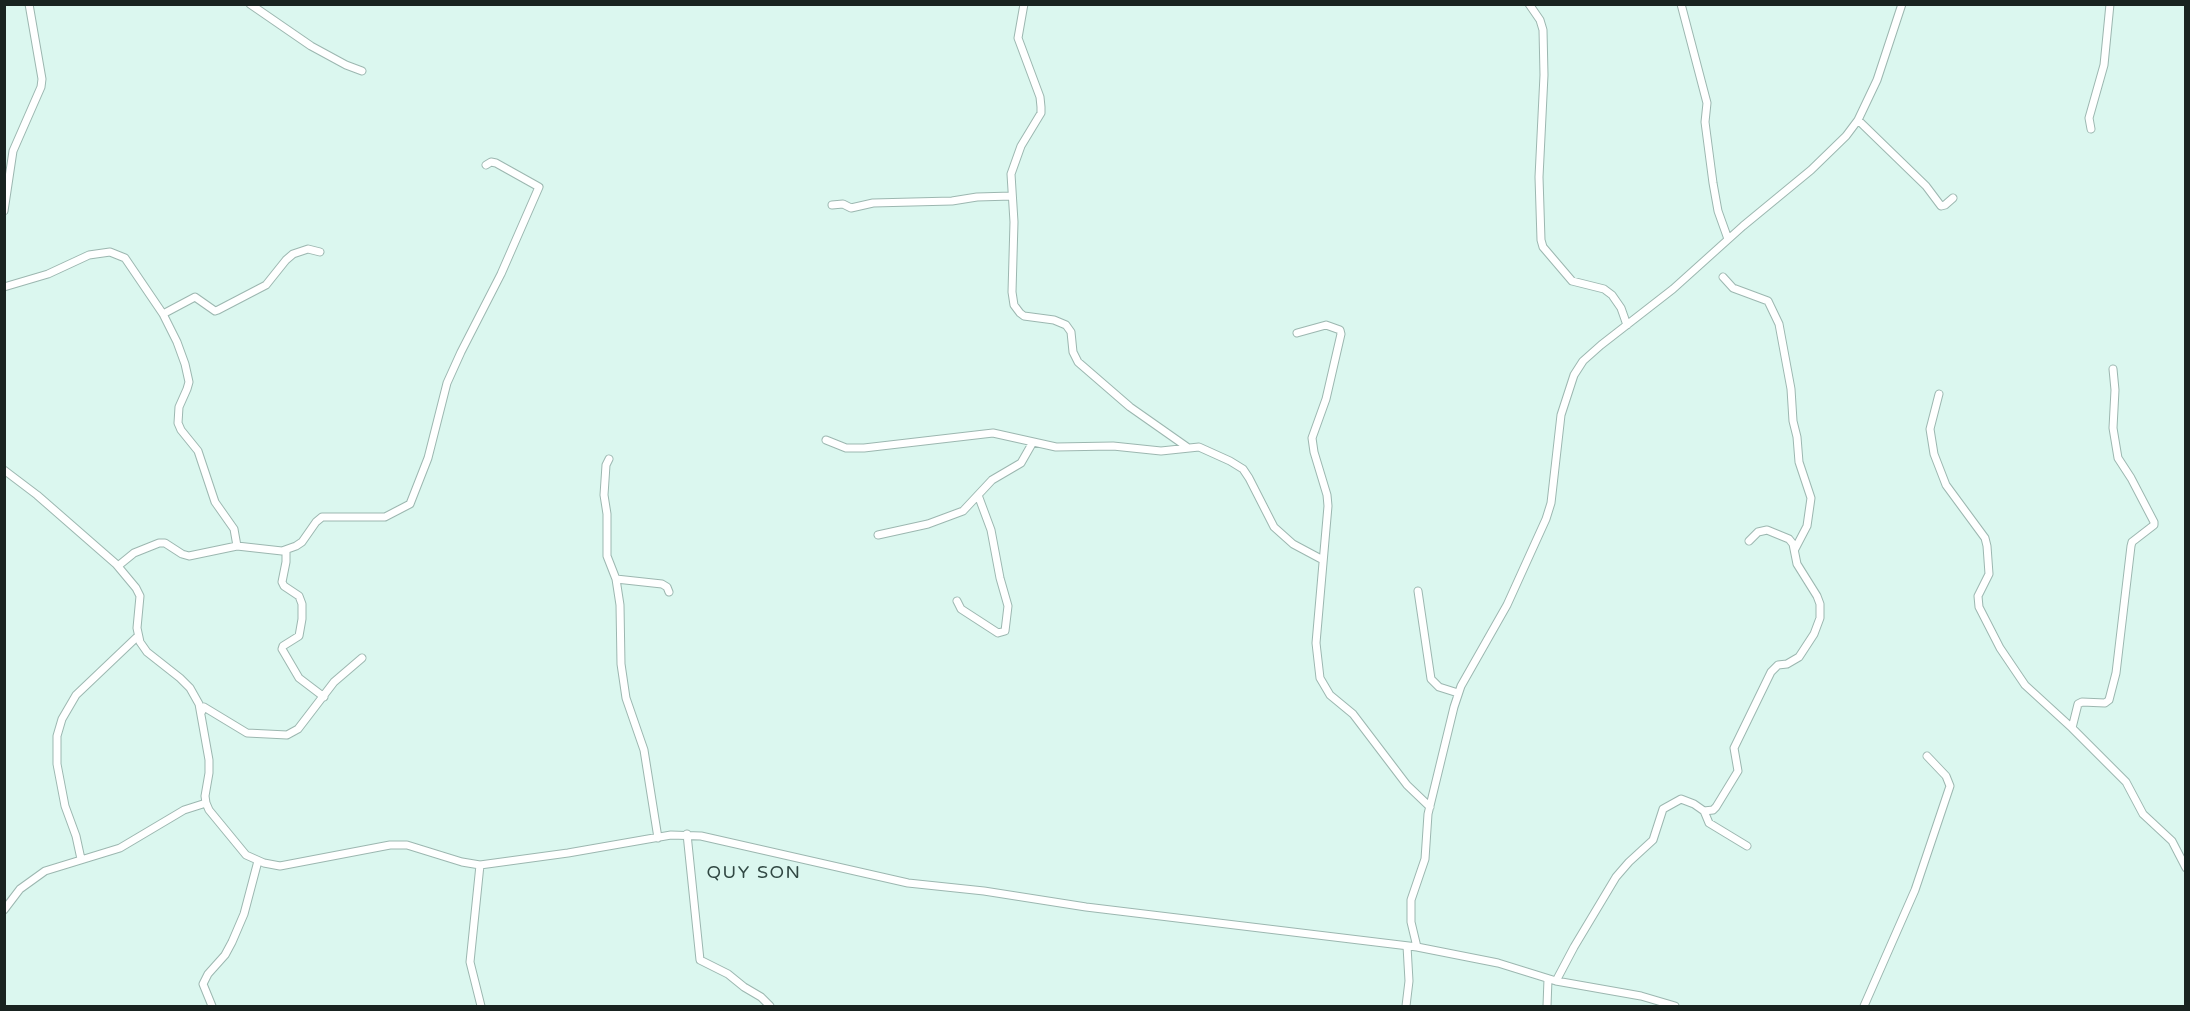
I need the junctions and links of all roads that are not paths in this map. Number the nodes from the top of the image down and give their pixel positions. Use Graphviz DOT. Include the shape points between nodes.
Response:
graph roads {
  1 [pos="28,4"];
  2 [pos="250,4"];
  3 [pos="1024,4"];
  4 [pos="1529,4"];
  5 [pos="1681,4"];
  6 [pos="1902,4"];
  7 [pos="2110,4"];
  8 [pos="362,71"];
  9 [pos="1858,120"];
  10 [pos="2091,129"];
  11 [pos="486,165"];
  12 [pos="1012,196"];
  13 [pos="1953,198"];
  14 [pos="832,205"];
  15 [pos="4,211"];
  16 [pos="1728,239"];
  17 [pos="321,252"];
  18 [pos="1723,277"];
  19 [pos="4,287"];
  20 [pos="163,314"];
  21 [pos="1627,325"];
  22 [pos="1297,333"];
  23 [pos="2113,369"];
  24 [pos="1939,394"];
  25 [pos="826,440"];
  26 [pos="1033,442"];
  27 [pos="1187,447"];
  28 [pos="609,459"];
  29 [pos="4,470"];
  30 [pos="978,495"];
  31 [pos="878,535"];
  32 [pos="1749,541"];
  33 [pos="237,546"];
  34 [pos="1795,549"];
  35 [pos="286,550"];
  36 [pos="1323,560"];
  37 [pos="118,566"];
  38 [pos="616,579"];
  39 [pos="1418,591"];
  40 [pos="669,592"];
  41 [pos="957,601"];
  42 [pos="138,636"];
  43 [pos="362,658"];
  44 [pos="1458,693"];
  45 [pos="324,697"];
  46 [pos="201,713"];
  47 [pos="2072,728"];
  48 [pos="1927,756"];
  49 [pos="206,803"];
  50 [pos="1430,807"];
  51 [pos="1704,811"];
  52 [pos="687,834"];
  53 [pos="657,838"];
  54 [pos="1748,846"];
  55 [pos="81,859"];
  56 [pos="258,861"];
  57 [pos="480,865"];
  58 [pos="2186,868"];
  59 [pos="4,910"];
  60 [pos="1407,946"];
  61 [pos="1417,947"];
  62 [pos="1552,980"];
  63 [pos="212,1006"];
  64 [pos="481,1006"];
  65 [pos="770,1006"];
  66 [pos="1406,1006"];
  67 [pos="1547,1006"];
  68 [pos="1675,1006"];
  69 [pos="1864,1006"];
  1 -- 15 [label="street" via="42,79 14,151"];
  2 -- 8 [label="street" via="311,46"];
  3 -- 12 [label="street" via="1018,38 1040,97 1041,111 1015,158"];
  4 -- 21 [label="street" via="1543,30 1545,75 1539,177 1543,247 1572,281 1612,296"];
  5 -- 16 [label="street" via="1707,102 1705,122 1713,183"];
  6 -- 9 [label="street" via="1877,80"];
  7 -- 10 [label="street" via="2104,65 2089,118"];
  9 -- 13 [label="street" via="1926,186 1941,206"];
  9 -- 16 [label="street" via="1811,170"];
  11 -- 35 [label="street" via="496,163 539,188 447,383 428,458 412,500 385,517 322,517 302,542"];
  12 -- 14 [label="street"];
  12 -- 27 [label="street" via="1012,292 1017,310 1024,316 1066,325 1078,362 1130,407"];
  16 -- 21 [label="street"];
  17 -- 20 [label="street" via="308,249 293,255 266,285 218,310 195,297"];
  18 -- 34 [label="street" via="1733,288 1768,301 1779,324 1799,462 1811,498 1807,526"];
  19 -- 20 [label="street" via="48,274 89,255 117,254 125,258"];
  20 -- 33 [label="street" via="188,374 178,423 198,451 215,502 234,529"];
  21 -- 44 [label="street" via="1583,361 1574,375 1561,415 1546,519 1507,605"];
  22 -- 36 [label="street" via="1326,325 1341,334 1312,438 1327,495"];
  23 -- 47 [label="street" via="2113,428 2118,458 2154,525 2132,542 2116,673 2109,700 2078,704"];
  24 -- 47 [label="street" via="1930,429 1934,454 1946,485 1987,546 1989,574 1978,596 1979,607 2025,685"];
  25 -- 26 [label="street" via="846,448 864,448 993,433"];
  26 -- 27 [label="street" via="1056,447"];
  26 -- 30 [label="street" via="1021,463 992,480"];
  27 -- 36 [label="street" via="1200,447 1239,465 1279,532"];
  28 -- 38 [label="street" via="604,495 607,556"];
  29 -- 37 [label="street"];
  30 -- 31 [label="street" via="963,511 928,524"];
  30 -- 41 [label="street" via="992,530 1008,606 1005,631 998,633 961,609"];
  32 -- 34 [label="street" via="1767,530 1789,539"];
  33 -- 35 [label="street"];
  33 -- 37 [label="street" via="189,556 159,543 134,553"];
  34 -- 51 [label="street" via="1797,564 1817,596 1820,618 1799,657 1774,668 1734,748 1738,771 1716,807"];
  35 -- 45 [label="street" via="282,582 299,596 302,619 299,636 282,649 299,678"];
  36 -- 50 [label="street" via="1316,643 1320,678 1330,695 1353,714 1407,785"];
  37 -- 42 [label="street" via="140,596"];
  38 -- 40 [label="street" via="662,584"];
  38 -- 53 [label="street" via="626,698 644,750"];
  39 -- 44 [label="street" via="1431,680"];
  42 -- 46 [label="street" via="147,652 190,688"];
  42 -- 55 [label="street" via="76,695 62,718 57,736 57,764 65,806"];
  43 -- 45 [label="street" via="334,682"];
  44 -- 50 [label="street"];
  45 -- 46 [label="street" via="298,729 287,735 247,733 204,707"];
  46 -- 49 [label="street" via="209,773"];
  47 -- 58 [label="street" via="2126,782 2143,814 2172,841"];
  48 -- 69 [label="street" via="1950,786 1915,890"];
  49 -- 55 [label="street" via="183,810 120,848"];
  49 -- 56 [label="street" via="246,855"];
  50 -- 61 [label="street" via="1425,859 1410,900"];
  51 -- 54 [label="street" via="1709,823"];
  51 -- 62 [label="street" via="1681,799 1664,809 1653,840 1617,878"];
  52 -- 53 [label="street"];
  52 -- 60 [label="street" via="908,883"];
  52 -- 65 [label="street" via="700,960 728,974"];
  53 -- 57 [label="street"];
  55 -- 59 [label="street" via="45,871 20,888"];
  56 -- 57 [label="street" via="280,866 407,845"];
  56 -- 63 [label="street" via="232,942 203,984"];
  57 -- 64 [label="street" via="470,962"];
  60 -- 61 [label="street"];
  60 -- 66 [label="street"];
  61 -- 62 [label="street" via="1498,963"];
  62 -- 67 [label="street"];
  62 -- 68 [label="street"];
}
